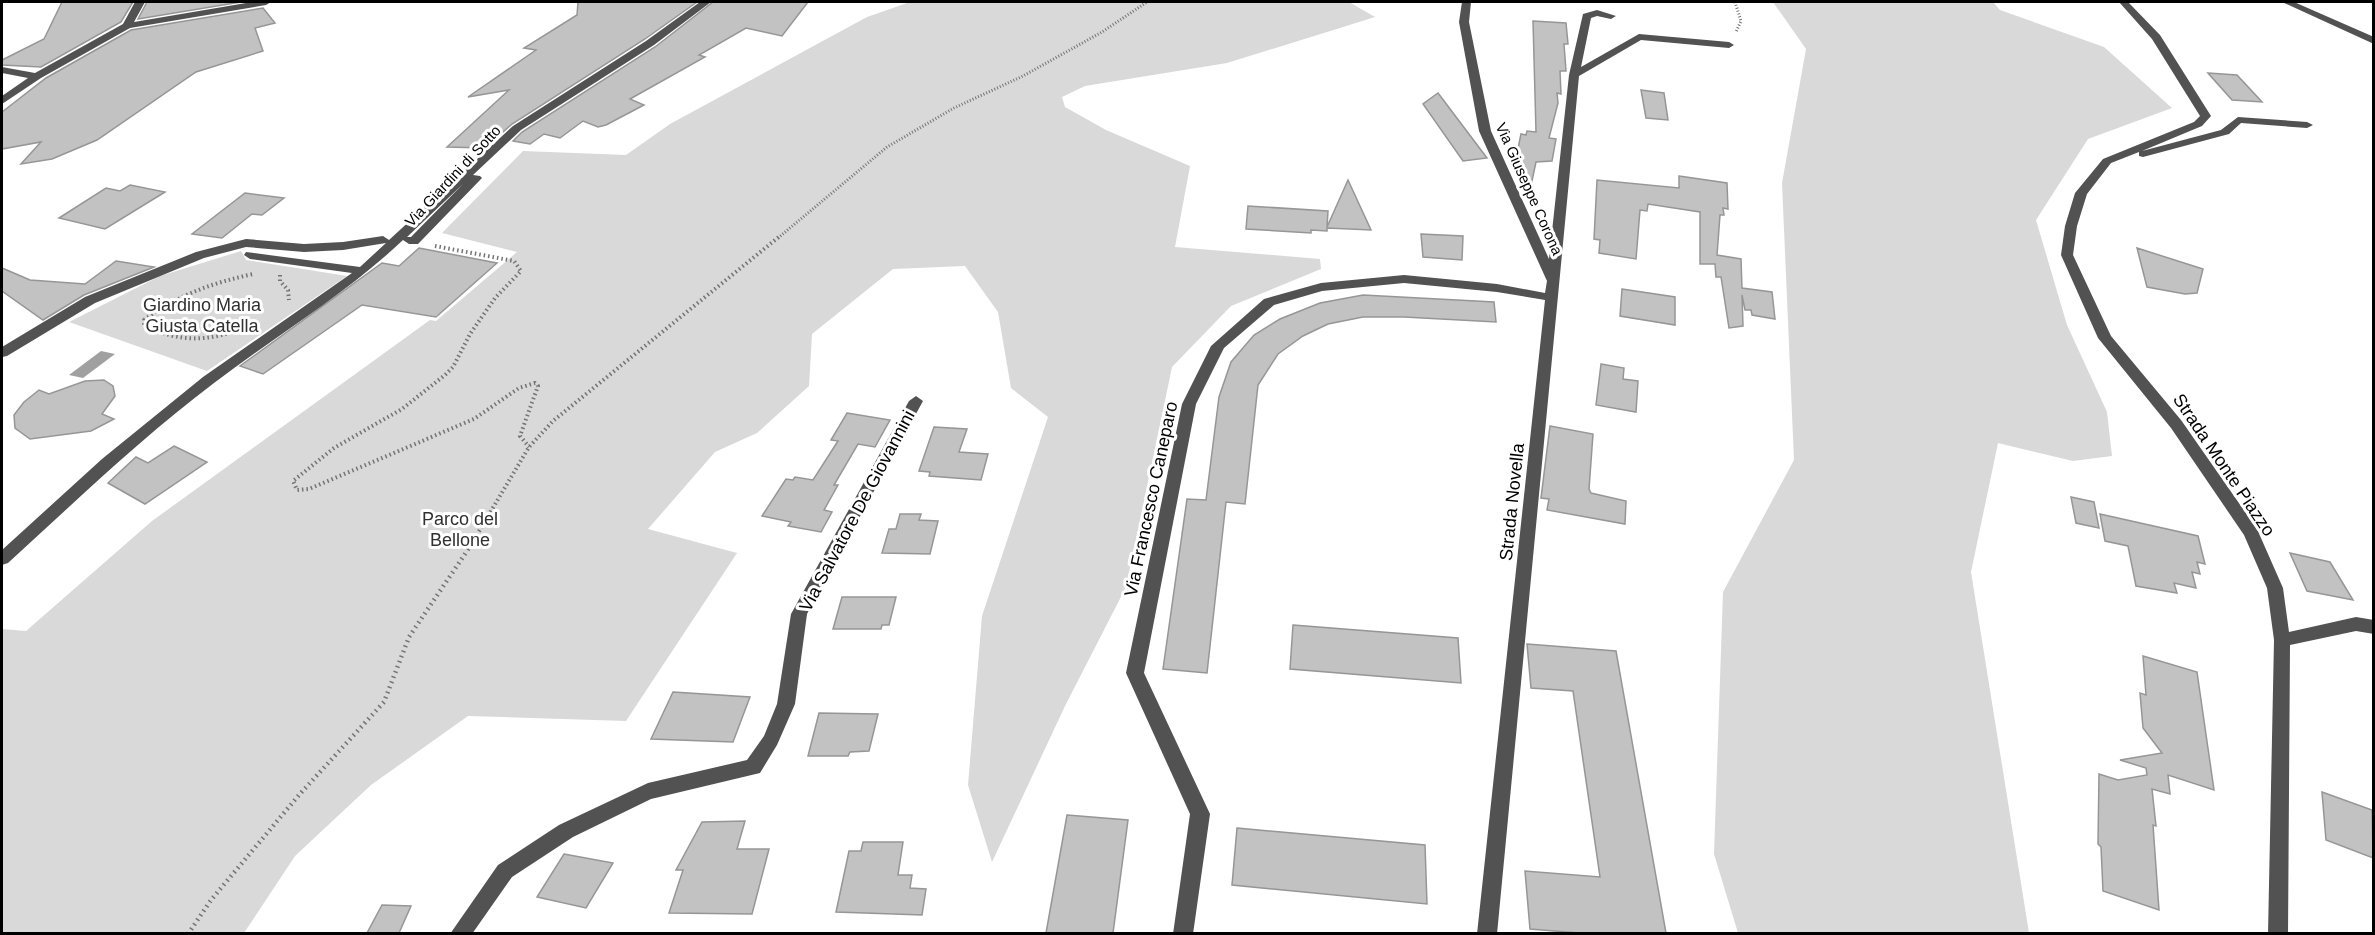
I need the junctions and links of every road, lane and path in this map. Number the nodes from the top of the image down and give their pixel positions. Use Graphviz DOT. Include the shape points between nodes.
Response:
graph roads {
  1 [pos="140,2"];
  2 [pos="266,2"];
  3 [pos="706,2"];
  4 [pos="1147,2"];
  5 [pos="1466,2"];
  6 [pos="1735,2"];
  7 [pos="2123,2"];
  8 [pos="2287,2"];
  9 [pos="1611,16"];
  10 [pos="127,26"];
  11 [pos="2373,41"];
  12 [pos="1729,45"];
  13 [pos="2,70"];
  14 [pos="1574,75"];
  15 [pos="37,76"];
  16 [pos="3,99"];
  17 [pos="2307,125"];
  18 [pos="517,128"];
  19 [pos="2107,161"];
  20 [pos="383,240"];
  21 [pos="412,241"];
  22 [pos="249,255"];
  23 [pos="294,261"];
  24 [pos="280,268"];
  25 [pos="363,271"];
  26 [pos="1553,281"];
  27 [pos="1552,298"];
  28 [pos="281,306"];
  29 [pos="257,323"];
  30 [pos="2,353"];
  31 [pos="916,401"];
  32 [pos="529,447"];
  33 [pos="2,559"];
  34 [pos="2373,627"];
  35 [pos="2282,640"];
  36 [pos="188,933"];
  37 [pos="460,933"];
  38 [pos="1183,933"];
  39 [pos="1487,933"];
  40 [pos="2278,933"];
  1 -- 10 [label="street"];
  2 -- 10 [label="street"];
  3 -- 18 [label="street" via="650,43"];
  4 -- 32 [label="path" via="1043,65 954,108 887,147 553,421"];
  5 -- 26 [label="street, Via Giuseppe Corona" via="1464,22 1485,131"];
  6 -- 12 [label="path" via="1741,21"];
  7 -- 19 [label="street, Strada Monte Piazzo" via="2156,37 2206,116 2198,124"];
  8 -- 11 [label="street"];
  9 -- 14 [label="street, Strada Novella" via="1586,16"];
  10 -- 15 [label="street"];
  12 -- 14 [label="street" via="1639,37"];
  13 -- 15 [label="street"];
  14 -- 26 [label="street, Strada Novella"];
  15 -- 16 [label="street"];
  17 -- 19 [label="street" via="2238,120 2225,132 2173,148"];
  18 -- 21 [label="street, Via Giardini di Sotto" via="514,139"];
  18 -- 25 [label="street"];
  19 -- 35 [label="street, Strada Monte Piazzo" via="2081,193 2067,255 2105,338 2176,424 2251,533 2276,588"];
  20 -- 30 [label="street" via="304,248 246,243 200,255 90,300"];
  21 -- 32 [label="path" via="514,261 521,271 495,298 445,375 390,418 334,447 293,481 294,485 297,490 309,489 436,436 474,419 519,388 536,383 536,395 520,436"];
  22 -- 23 [label="street"];
  23 -- 24 [label="path"];
  23 -- 25 [label="street"];
  24 -- 28 [label="path" via="280,281 288,290 289,299"];
  24 -- 29 [label="path" via="212,282 185,293 144,320 144,325 176,341 204,340"];
  25 -- 33 [label="street" via="208,380 107,463"];
  26 -- 27 [label="street, Strada Novella"];
  27 -- 38 [label="street, Via Francesco Caneparo" via="1404,279 1322,286 1269,303 1218,346 1189,404 1136,673 1200,814"];
  27 -- 39 [label="street, Strada Novella"];
  31 -- 37 [label="street, Via Salvatore De Giovannini" via="800,614 786,704 771,740 753,767 648,791 566,831 505,871"];
  32 -- 36 [label="path" via="474,540 409,637 384,702 284,813"];
  34 -- 35 [label="street" via="2356,624"];
  35 -- 40 [label="street, Strada Monte Piazzo"];
}
